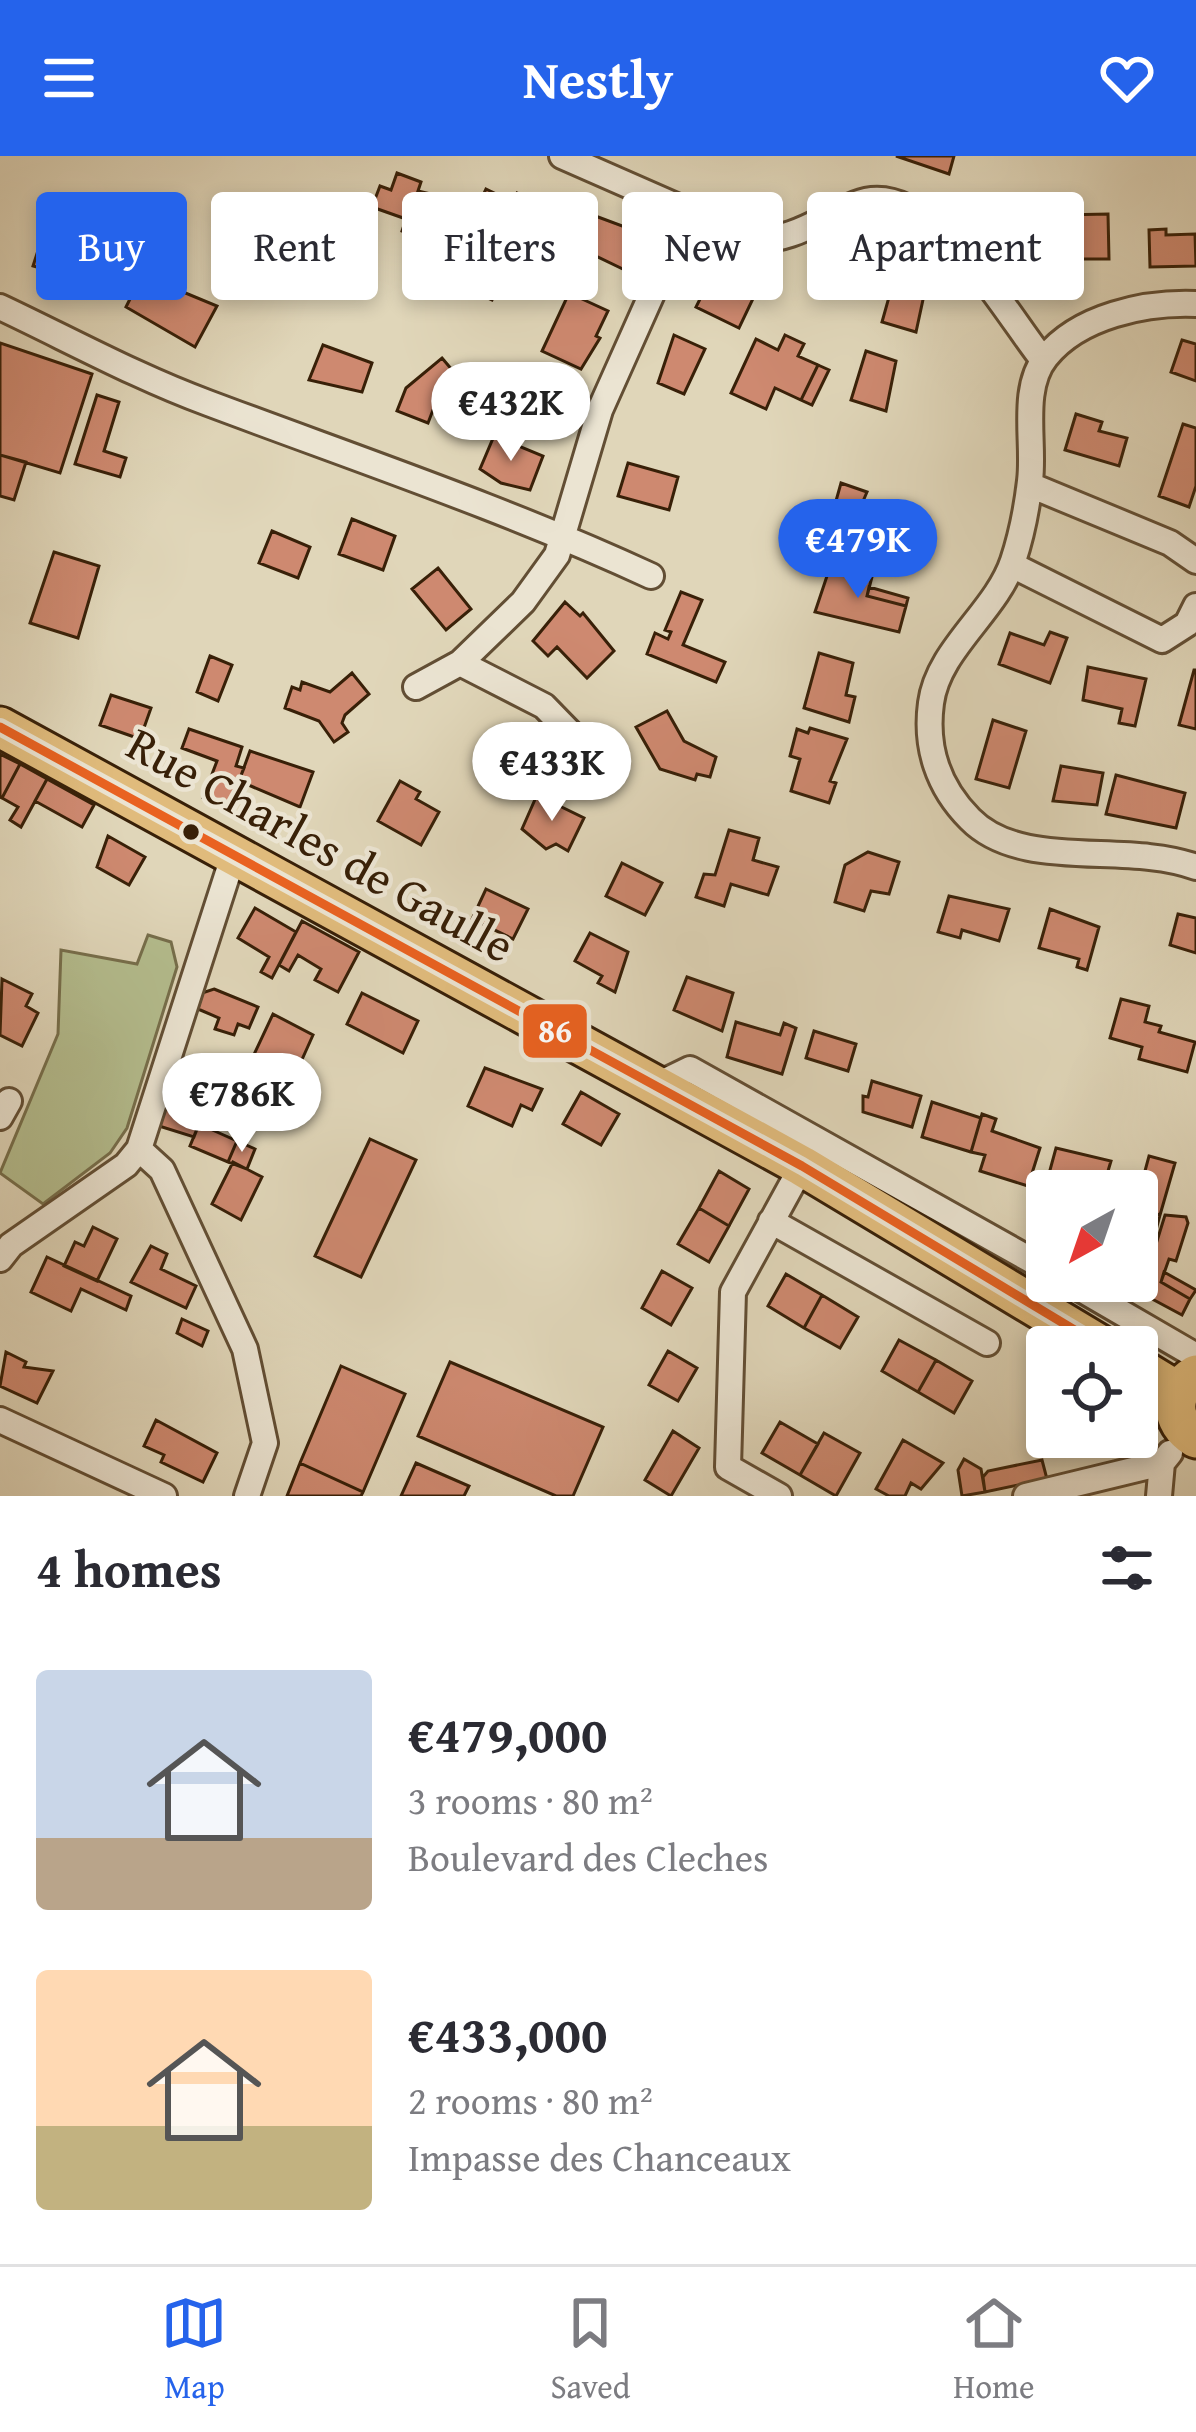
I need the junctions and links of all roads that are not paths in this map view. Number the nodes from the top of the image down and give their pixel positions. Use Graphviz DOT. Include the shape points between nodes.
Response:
graph roads {
  1 [pos="562,156"];
  2 [pos="642,192"];
  3 [pos="783,235"];
  4 [pos="649,300"];
  5 [pos="1196,304"];
  6 [pos="0,307"];
  7 [pos="1043,360"];
  8 [pos="1030,484"];
  9 [pos="565,536"];
  10 [pos="1196,562"];
  11 [pos="1012,565"];
  12 [pos="651,576"];
  13 [pos="1196,605"];
  14 [pos="460,663"];
  15 [pos="416,687"];
  16 [pos="0,727"];
  17 [pos="580,742"];
  18 [pos="234,854"];
  19 [pos="1196,867"];
  20 [pos="655,1086"];
  21 [pos="139,1149"];
  22 [pos="802,1166"];
  23 [pos="771,1221"];
  24 [pos="4,1246"];
  25 [pos="1026,1258"];
  26 [pos="1103,1302"];
  27 [pos="1068,1326"];
  28 [pos="987,1343"];
  29 [pos="1196,1356"];
  30 [pos="1158,1374"];
  31 [pos="1187,1383"];
  32 [pos="0,1420"];
  33 [pos="1181,1444"];
  34 [pos="164,1496"];
  35 [pos="247,1496"];
  36 [pos="779,1496"];
  37 [pos="1026,1496"];
  38 [pos="1159,1496"];
  1 -- 2 [label="street"];
  3 -- 7 [label="street" via="859,202 905,202 940,230"];
  4 -- 9 [label="street" via="600,410"];
  5 -- 7 [label="street" via="1101,320"];
  6 -- 9 [label="street" via="206,403"];
  7 -- 8 [label="street" via="1033,397"];
  8 -- 10 [label="street" via="1170,543"];
  8 -- 11 [label="street"];
  9 -- 12 [label="street"];
  9 -- 14 [label="street" via="541,581"];
  11 -- 13 [label="street" via="1162,640 1187,625"];
  11 -- 19 [label="street" via="932,696 932,754 943,784 973,823 1017,847 1138,852"];
  14 -- 15 [label="street"];
  14 -- 17 [label="street" via="544,706"];
  16 -- 18 [label="main road, Rue Charles de Gaulle"];
  18 -- 20 [label="main road, Rue Charles de Gaulle"];
  18 -- 21 [label="street"];
  20 -- 22 [label="main road, Rue Charles de Gaulle"];
  20 -- 25 [label="street" via="689,1070"];
  21 -- 24 [label="street"];
  21 -- 35 [label="street" via="162,1170 245,1349 265,1443"];
  22 -- 23 [label="street"];
  22 -- 27 [label="main road, Rue Charles de Gaulle"];
  23 -- 28 [label="street"];
  23 -- 36 [label="street" via="733,1292 728,1467"];
  26 -- 29 [label="street"];
  30 -- 31 [label="main road"];
  31 -- 33 [label="main road" via="1175,1413"];
  32 -- 34 [label="street"];
  33 -- 37 [label="street"];
  33 -- 38 [label="street"];
}
